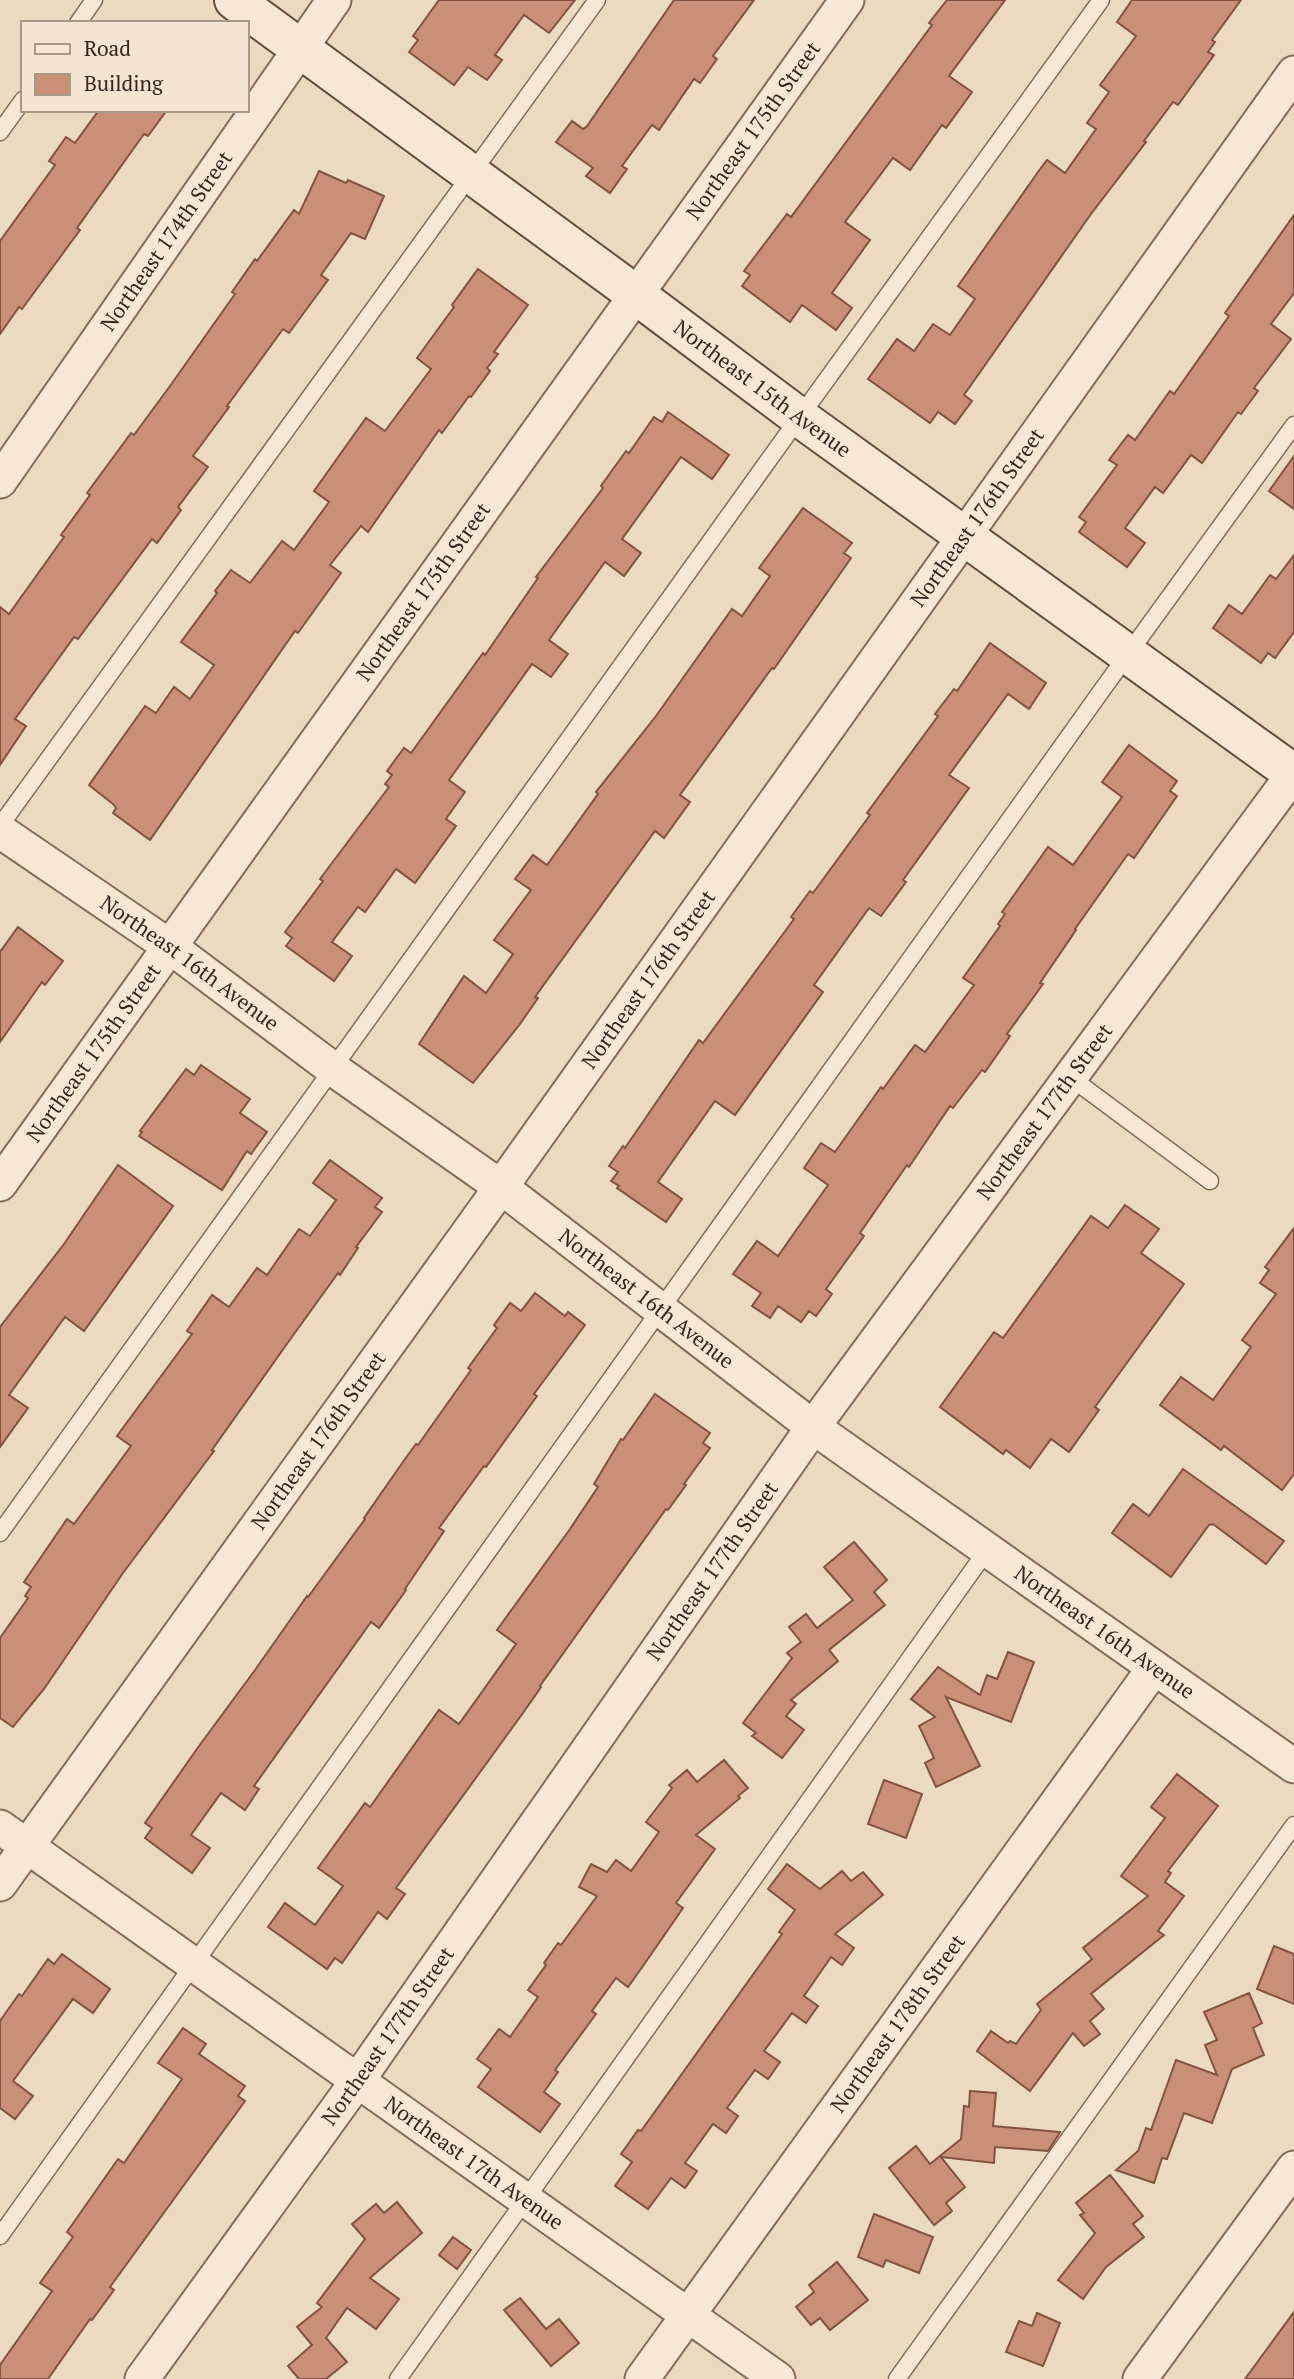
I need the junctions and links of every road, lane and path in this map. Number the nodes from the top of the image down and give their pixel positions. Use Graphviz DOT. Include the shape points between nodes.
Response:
graph roads {
  1 [pos="94,0"];
  2 [pos="234,0"];
  3 [pos="334,0"];
  4 [pos="597,0"];
  5 [pos="847,0"];
  6 [pos="1101,0"];
  7 [pos="79,21"];
  8 [pos="300,48"];
  9 [pos="1294,73"];
  10 [pos="21,103"];
  11 [pos="0,132"];
  12 [pos="472,174"];
  13 [pos="635,294"];
  14 [pos="799,418"];
  15 [pos="1294,425"];
  16 [pos="0,481"];
  17 [pos="964,535"];
  18 [pos="1128,654"];
  19 [pos="1294,773"];
  20 [pos="0,829"];
  21 [pos="169,946"];
  22 [pos="333,1069"];
  23 [pos="1070,1077"];
  24 [pos="1210,1181"];
  25 [pos="0,1184"];
  26 [pos="501,1187"];
  27 [pos="660,1309"];
  28 [pos="813,1427"];
  29 [pos="0,1533"];
  30 [pos="988,1550"];
  31 [pos="1154,1668"];
  32 [pos="1294,1766"];
  33 [pos="1294,1825"];
  34 [pos="0,1827"];
  35 [pos="27,1847"];
  36 [pos="0,1884"];
  37 [pos="194,1965"];
  38 [pos="358,2080"];
  39 [pos="1294,2168"];
  40 [pos="526,2200"];
  41 [pos="0,2236"];
  42 [pos="688,2315"];
  43 [pos="142,2379"];
  44 [pos="398,2379"];
  45 [pos="642,2379"];
  46 [pos="778,2379"];
  47 [pos="898,2379"];
  48 [pos="1140,2379"];
  1 -- 7 [label="lane"];
  2 -- 8 [label="street, Northeast 15th Avenue"];
  3 -- 8 [label="street, Northeast 174th Street"];
  4 -- 12 [label="lane"];
  5 -- 13 [label="street, Northeast 175th Street"];
  6 -- 14 [label="lane"];
  8 -- 12 [label="street, Northeast 15th Avenue"];
  8 -- 16 [label="street, Northeast 174th Street"];
  9 -- 17 [label="street, Northeast 176th Street"];
  10 -- 11 [label="lane"];
  12 -- 13 [label="street, Northeast 15th Avenue"];
  12 -- 20 [label="lane"];
  13 -- 14 [label="street, Northeast 15th Avenue"];
  13 -- 21 [label="street, Northeast 175th Street"];
  14 -- 17 [label="street, Northeast 15th Avenue"];
  14 -- 22 [label="lane"];
  15 -- 18 [label="lane"];
  17 -- 18 [label="street, Northeast 15th Avenue"];
  17 -- 26 [label="street, Northeast 176th Street"];
  18 -- 19 [label="street, Northeast 15th Avenue"];
  18 -- 27 [label="lane"];
  19 -- 23 [label="street, Northeast 177th Street"];
  20 -- 21 [label="street, Northeast 16th Avenue"];
  21 -- 22 [label="street, Northeast 16th Avenue"];
  21 -- 25 [label="street, Northeast 175th Street"];
  22 -- 26 [label="street, Northeast 16th Avenue"];
  22 -- 29 [label="lane"];
  23 -- 24 [label="lane"];
  23 -- 28 [label="street, Northeast 177th Street"];
  26 -- 27 [label="street, Northeast 16th Avenue"];
  26 -- 35 [label="street, Northeast 176th Street"];
  27 -- 28 [label="street, Northeast 16th Avenue"];
  27 -- 37 [label="lane"];
  28 -- 30 [label="street, Northeast 16th Avenue"];
  28 -- 38 [label="street, Northeast 177th Street"];
  30 -- 31 [label="street, Northeast 16th Avenue"];
  30 -- 40 [label="lane"];
  31 -- 32 [label="street, Northeast 16th Avenue"];
  31 -- 42 [label="street, Northeast 178th Street"];
  33 -- 47 [label="lane"];
  34 -- 35 [label="street, Northeast 17th Avenue"];
  35 -- 36 [label="street, Northeast 176th Street"];
  35 -- 37 [label="street, Northeast 17th Avenue"];
  37 -- 38 [label="street, Northeast 17th Avenue"];
  37 -- 41 [label="lane"];
  38 -- 40 [label="street, Northeast 17th Avenue"];
  38 -- 43 [label="street, Northeast 177th Street"];
  39 -- 48 [label="street"];
  40 -- 42 [label="street, Northeast 17th Avenue"];
  40 -- 44 [label="lane"];
  42 -- 45 [label="street, Northeast 178th Street"];
  42 -- 46 [label="street, Northeast 17th Avenue"];
}
